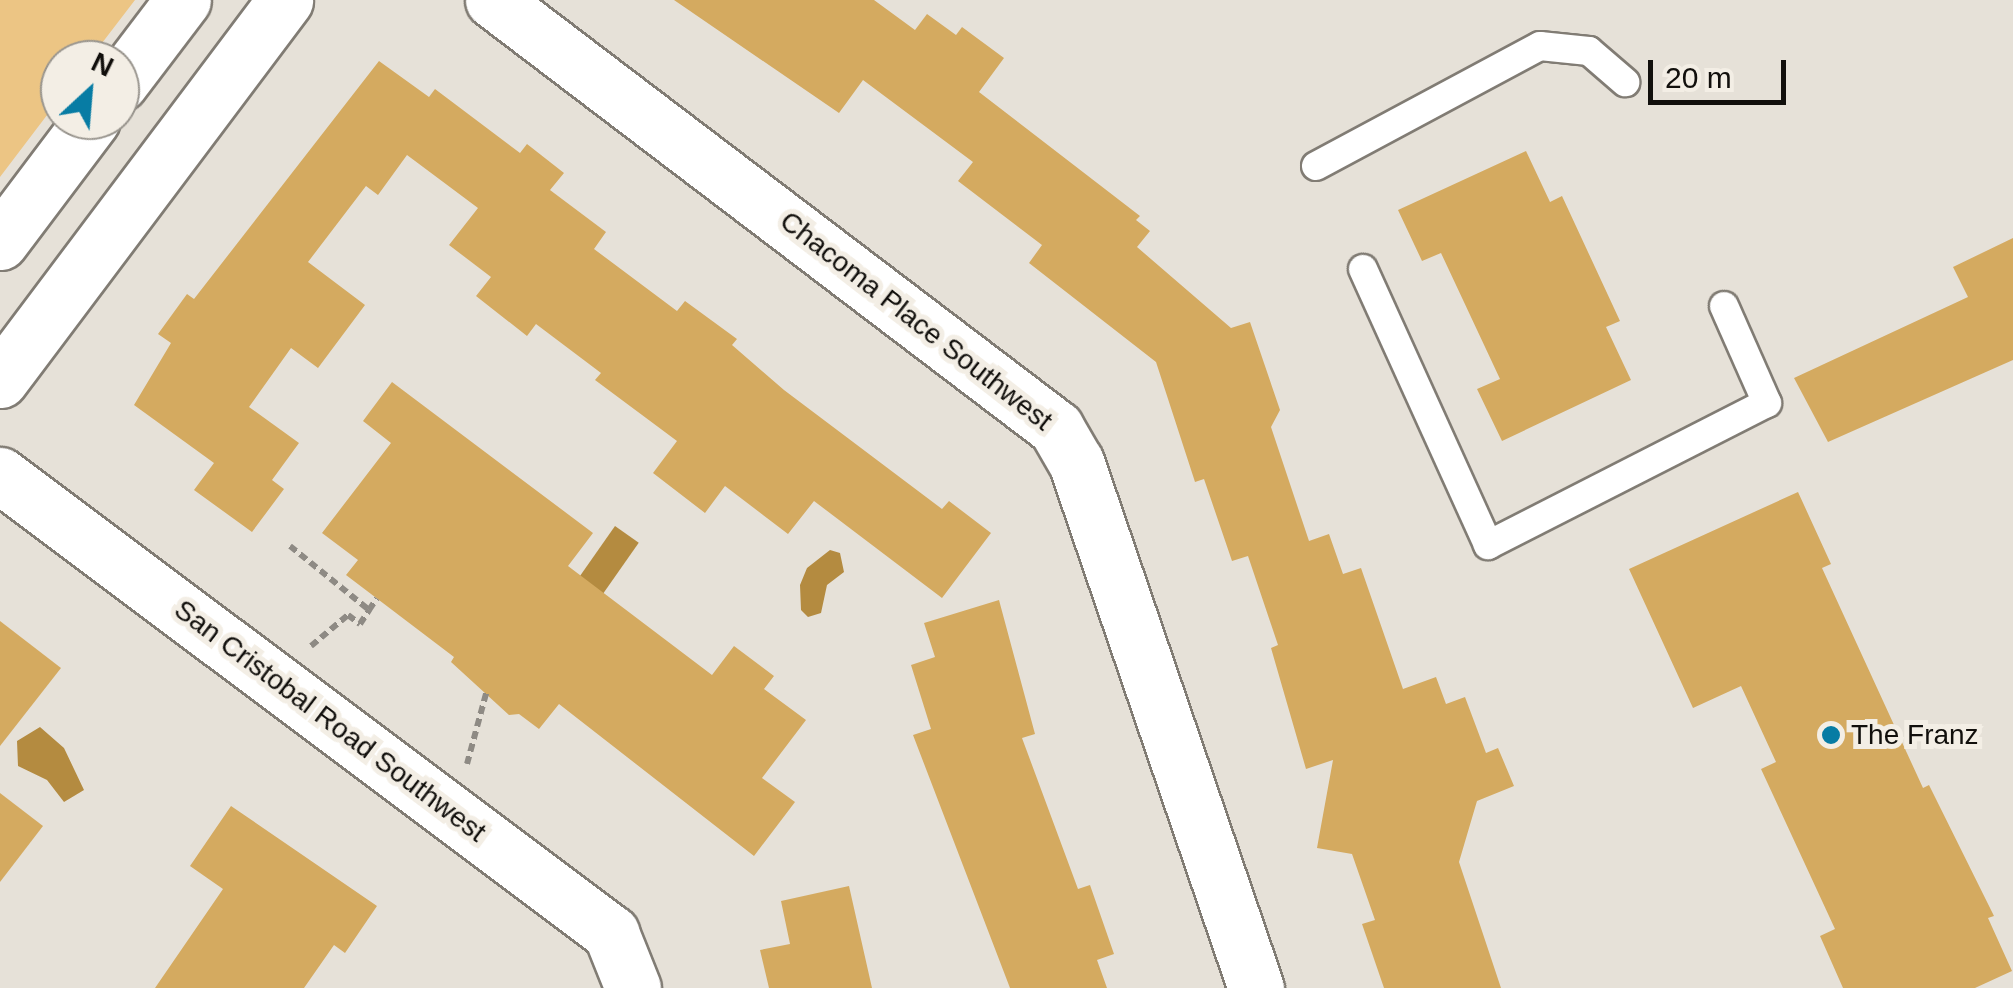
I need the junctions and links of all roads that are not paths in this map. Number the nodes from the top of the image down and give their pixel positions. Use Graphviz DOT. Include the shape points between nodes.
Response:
graph roads {
  1 [pos="183,0"];
  2 [pos="285,0"];
  3 [pos="493,0"];
  4 [pos="140,57"];
  5 [pos="1625,82"];
  6 [pos="77,140"];
  7 [pos="1316,166"];
  8 [pos="0,242"];
  9 [pos="1362,269"];
  10 [pos="1724,306"];
  11 [pos="0,380"];
  12 [pos="0,475"];
  13 [pos="633,988"];
  14 [pos="1256,988"];
  1 -- 4 [label="street"];
  2 -- 11 [label="street"];
  3 -- 14 [label="street, Chacoma Place Southwest" via="1056,428 1076,462"];
  5 -- 7 [label="lane" via="1589,51 1540,46"];
  6 -- 8 [label="street"];
  9 -- 10 [label="lane" via="1488,545 1766,403"];
  12 -- 13 [label="street, San Cristobal Road Southwest" via="611,934"];
}
